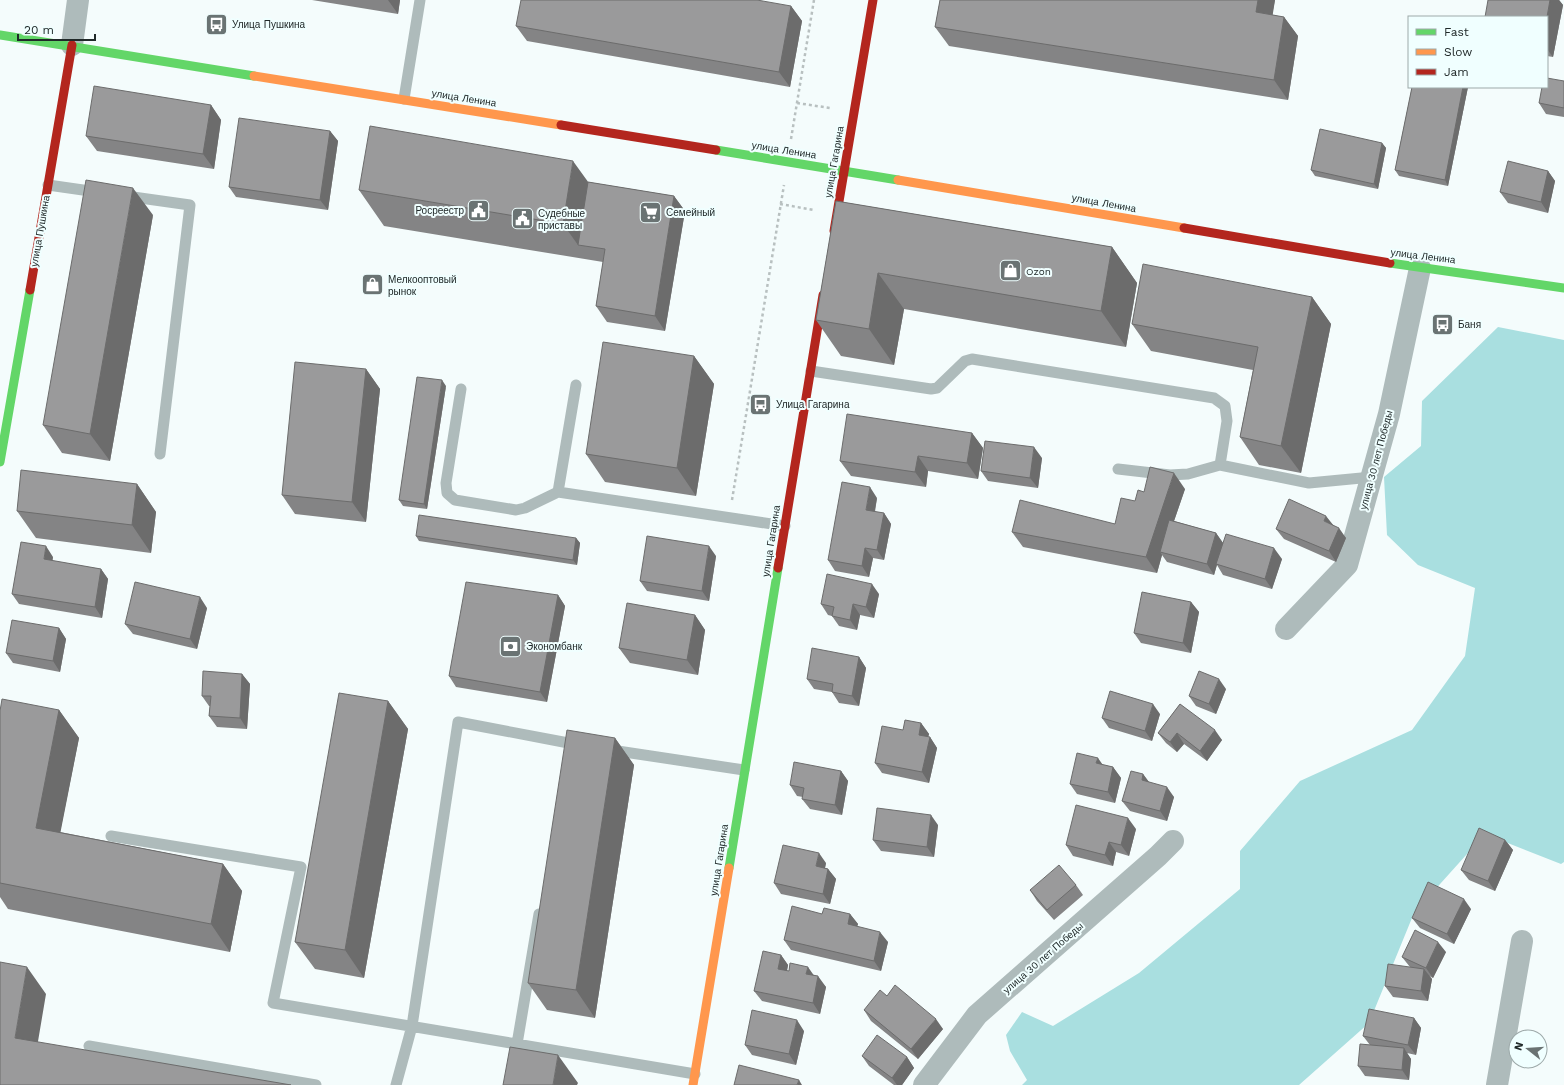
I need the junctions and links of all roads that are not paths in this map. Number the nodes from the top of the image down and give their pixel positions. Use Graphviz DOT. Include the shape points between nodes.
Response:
graph roads {
  1 [pos="78,0"];
  2 [pos="420,0"];
  3 [pos="873,0"];
  4 [pos="0,35"];
  5 [pos="72,45"];
  6 [pos="404,99"];
  7 [pos="844,171"];
  8 [pos="48,185"];
  9 [pos="833,237"];
  10 [pos="1420,268"];
  11 [pos="825,284"];
  12 [pos="1564,288"];
  13 [pos="810,371"];
  14 [pos="576,385"];
  15 [pos="461,388"];
  16 [pos="160,454"];
  17 [pos="0,462"];
  18 [pos="1220,465"];
  19 [pos="1118,469"];
  20 [pos="1372,477"];
  21 [pos="558,492"];
  22 [pos="785,526"];
  23 [pos="1286,629"];
  24 [pos="744,770"];
  25 [pos="111,836"];
  26 [pos="1173,841"];
  27 [pos="541,906"];
  28 [pos="1522,941"];
  29 [pos="412,1026"];
  30 [pos="517,1044"];
  31 [pos="89,1046"];
  32 [pos="695,1074"];
  33 [pos="316,1085"];
  34 [pos="396,1085"];
  35 [pos="693,1085"];
  36 [pos="924,1085"];
  37 [pos="1496,1085"];
  1 -- 5 [label="street, улица Пушкина"];
  2 -- 6 [label="lane"];
  3 -- 7 [label="street, улица Гагарина"];
  4 -- 5 [label="street, улица Ленина"];
  5 -- 6 [label="street, улица Ленина"];
  5 -- 8 [label="street, улица Пушкина"];
  6 -- 7 [label="street, улица Ленина"];
  7 -- 9 [label="street, улица Гагарина"];
  7 -- 10 [label="street, улица Ленина"];
  8 -- 16 [label="lane" via="190,205"];
  8 -- 17 [label="street, улица Пушкина"];
  10 -- 12 [label="street, улица Ленина"];
  10 -- 20 [label="street, улица 30 лет Победы" via="1389,414"];
  11 -- 13 [label="street, улица Гагарина"];
  13 -- 18 [label="lane" via="931,389 937,388 965,361 972,359 1214,398 1225,406 1227,422"];
  13 -- 22 [label="street, улица Гагарина"];
  14 -- 21 [label="lane"];
  15 -- 21 [label="lane" via="446,482 447,493 455,500 516,510"];
  18 -- 19 [label="lane" via="1188,474 1170,475"];
  18 -- 20 [label="lane" via="1309,483"];
  20 -- 23 [label="street, улица 30 лет Победы" via="1347,565"];
  21 -- 22 [label="lane"];
  22 -- 24 [label="street, улица Гагарина"];
  24 -- 29 [label="lane" via="595,748 568,748 458,722"];
  24 -- 32 [label="street, улица Гагарина"];
  25 -- 29 [label="lane" via="301,867 273,1003"];
  26 -- 36 [label="street, улица 30 лет Победы" via="977,1015"];
  27 -- 30 [label="lane"];
  28 -- 37 [label="street"];
  29 -- 30 [label="lane"];
  29 -- 34 [label="lane"];
  30 -- 32 [label="lane"];
  31 -- 33 [label="lane"];
  32 -- 35 [label="street, улица Гагарина"];
}
